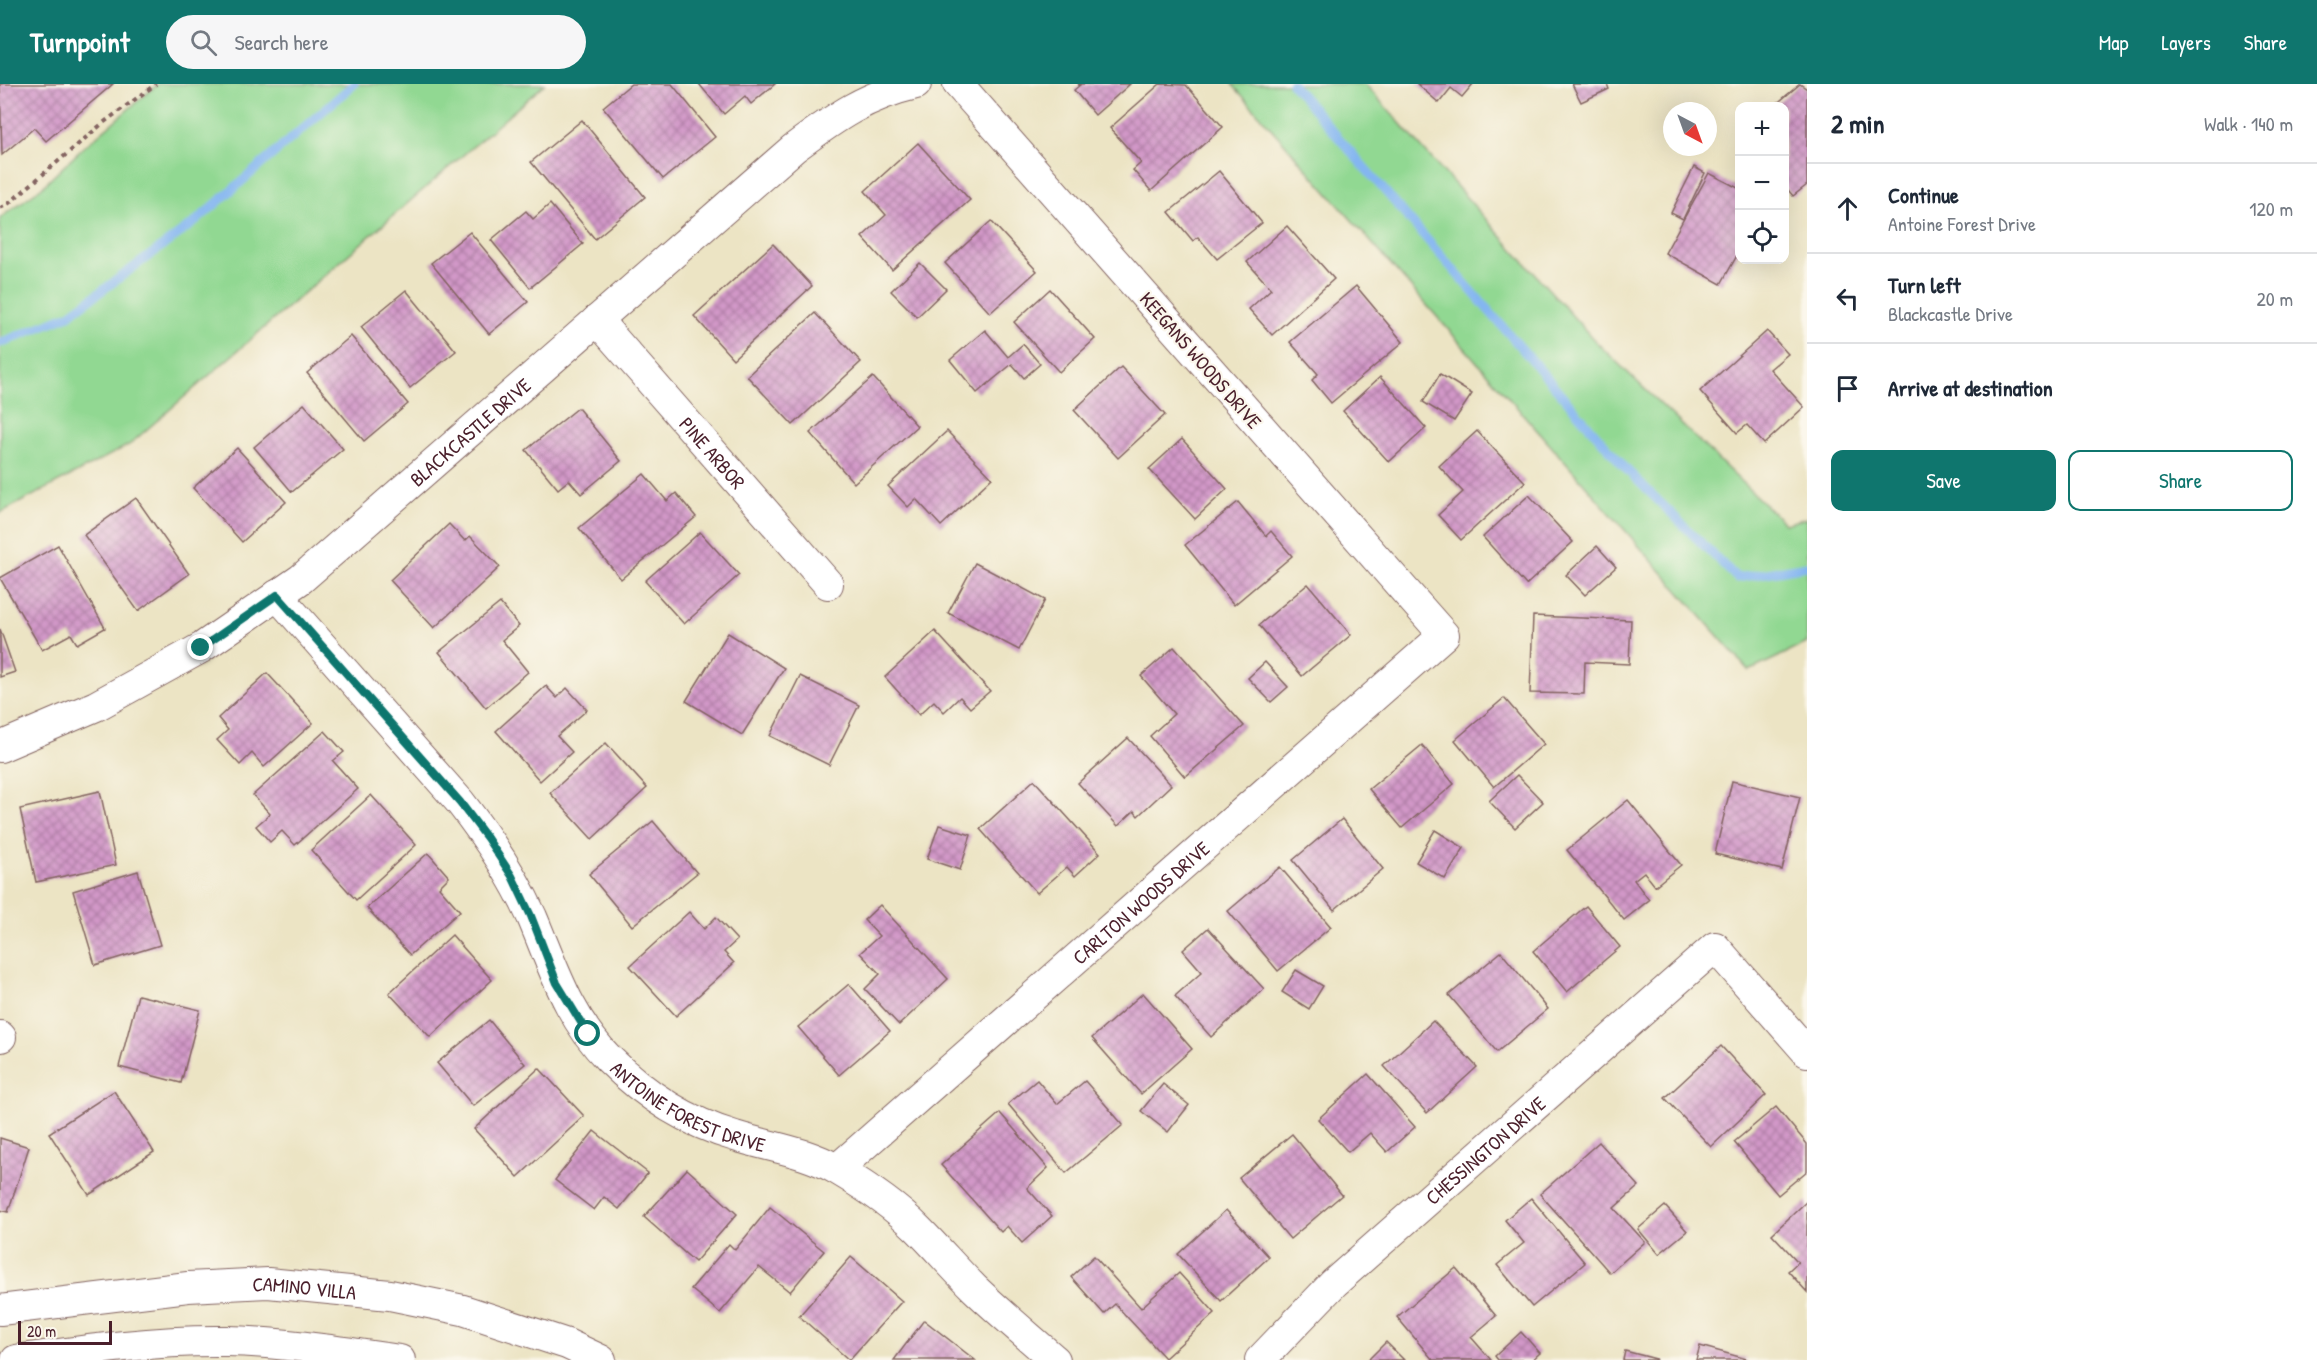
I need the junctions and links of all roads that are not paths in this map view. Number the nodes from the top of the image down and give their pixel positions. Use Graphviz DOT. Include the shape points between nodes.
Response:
graph roads {
  1 [pos="916,84"];
  2 [pos="958,84"];
  3 [pos="597,320"];
  4 [pos="828,584"];
  5 [pos="277,595"];
  6 [pos="1444,635"];
  7 [pos="0,747"];
  8 [pos="1807,1052"];
  9 [pos="837,1169"];
  10 [pos="0,1310"];
  11 [pos="16,1360"];
  12 [pos="400,1360"];
  13 [pos="601,1360"];
  14 [pos="1055,1360"];
  15 [pos="1260,1360"];
  1 -- 3 [label="street, BLACKCASTLE DRIVE" via="864,101 794,148"];
  2 -- 6 [label="street, KEEGANS WOODS DRIVE"];
  3 -- 4 [label="street, PINE ARBOR"];
  3 -- 5 [label="street, BLACKCASTLE DRIVE" via="301,579"];
  5 -- 7 [label="street, BLACKCASTLE DRIVE" via="201,648 96,706"];
  5 -- 9 [label="street, ANTOINE FOREST DRIVE" via="460,802 487,838 512,876 571,1009 608,1057 653,1097 678,1112 733,1136 800,1153"];
  6 -- 9 [label="street, CARLTON WOODS DRIVE"];
  8 -- 15 [label="street, CHESSINGTON DRIVE" via="1715,947 1334,1283"];
  9 -- 14 [label="street, ANTOINE FOREST DRIVE" via="917,1228 975,1289"];
  10 -- 13 [label="street, CAMINO VILLA" via="188,1287 268,1284 390,1295 462,1310 567,1344"];
  11 -- 12 [label="street" via="122,1344 227,1341"];
}
